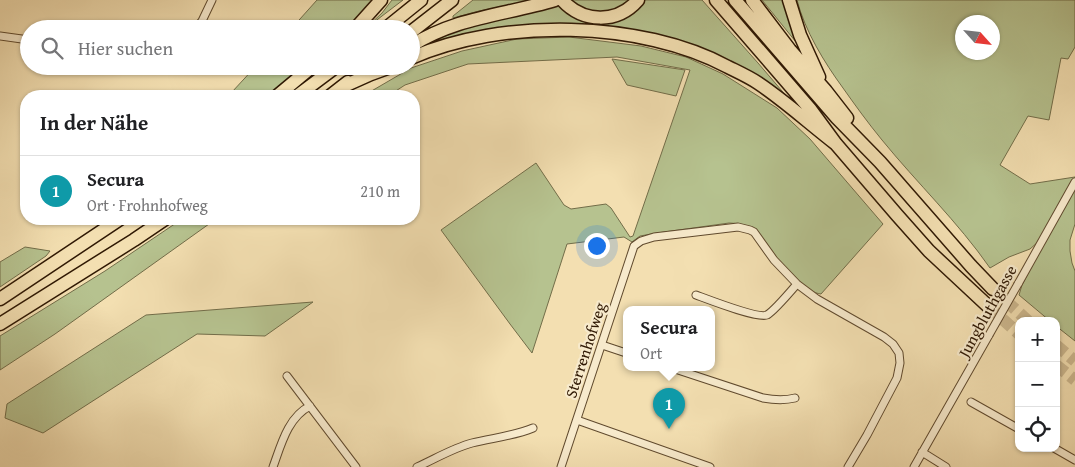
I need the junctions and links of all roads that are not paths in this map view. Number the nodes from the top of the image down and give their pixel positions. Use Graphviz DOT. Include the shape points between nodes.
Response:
graph roads {
  1 [pos="212,0"];
  2 [pos="381,0"];
  3 [pos="421,0"];
  4 [pos="452,0"];
  5 [pos="555,0"];
  6 [pos="638,0"];
  7 [pos="716,0"];
  8 [pos="735,0"];
  9 [pos="752,0"];
  10 [pos="789,0"];
  11 [pos="565,4"];
  12 [pos="202,20"];
  13 [pos="363,20"];
  14 [pos="396,20"];
  15 [pos="420,25"];
  16 [pos="0,36"];
  17 [pos="20,39"];
  18 [pos="420,41"];
  19 [pos="420,55"];
  20 [pos="302,75"];
  21 [pos="325,75"];
  22 [pos="362,75"];
  23 [pos="284,90"];
  24 [pos="305,90"];
  25 [pos="337,90"];
  26 [pos="826,90"];
  27 [pos="836,144"];
  28 [pos="880,162"];
  29 [pos="1075,182"];
  30 [pos="111,225"];
  31 [pos="156,225"];
  32 [pos="797,284"];
  33 [pos="993,289"];
  34 [pos="696,295"];
  35 [pos="0,299"];
  36 [pos="990,307"];
  37 [pos="0,324"];
  38 [pos="602,345"];
  39 [pos="623,352"];
  40 [pos="681,371"];
  41 [pos="287,376"];
  42 [pos="795,398"];
  43 [pos="971,402"];
  44 [pos="310,406"];
  45 [pos="577,420"];
  46 [pos="1015,427"];
  47 [pos="534,428"];
  48 [pos="1060,451"];
  49 [pos="922,452"];
  50 [pos="1075,460"];
  51 [pos="273,467"];
  52 [pos="356,467"];
  53 [pos="417,467"];
  54 [pos="561,467"];
  55 [pos="710,467"];
  56 [pos="848,467"];
  57 [pos="914,467"];
  58 [pos="946,467"];
  1 -- 12 [label="street"];
  2 -- 13 [label="highway"];
  3 -- 14 [label="highway"];
  4 -- 15 [label="highway"];
  5 -- 18 [label="highway" via="462,22"];
  6 -- 11 [label="highway" via="620,14 600,18 584,16"];
  7 -- 27 [label="highway" via="811,110"];
  8 -- 28 [label="highway" via="826,106"];
  9 -- 26 [label="highway"];
  10 -- 26 [label="highway" via="800,35"];
  16 -- 17 [label="street"];
  19 -- 27 [label="highway" via="474,38 527,31 594,32 653,40 710,58 758,83"];
  20 -- 23 [label="highway"];
  21 -- 24 [label="highway"];
  22 -- 25 [label="highway"];
  26 -- 28 [label="highway"];
  27 -- 36 [label="highway" via="929,250"];
  28 -- 33 [label="highway"];
  29 -- 49 [label="street, Jungbluthgasse, bridge"];
  30 -- 35 [label="highway"];
  31 -- 37 [label="highway"];
  32 -- 34 [label="street" via="770,313 763,316"];
  32 -- 38 [label="street, Sterrenhofweg" via="774,260 758,236 745,228 641,241 633,249"];
  32 -- 56 [label="street" via="884,337 899,353 897,378"];
  38 -- 39 [label="street"];
  38 -- 45 [label="street, Sterrenhofweg"];
  40 -- 42 [label="street" via="763,398"];
  41 -- 44 [label="street"];
  43 -- 46 [label="street"];
  44 -- 51 [label="street" via="294,417"];
  44 -- 52 [label="street"];
  45 -- 54 [label="street, Sterrenhofweg"];
  45 -- 55 [label="street"];
  47 -- 53 [label="street" via="461,446"];
  48 -- 50 [label="street"];
  49 -- 57 [label="street, Jungbluthgasse"];
  49 -- 58 [label="street"];
}
